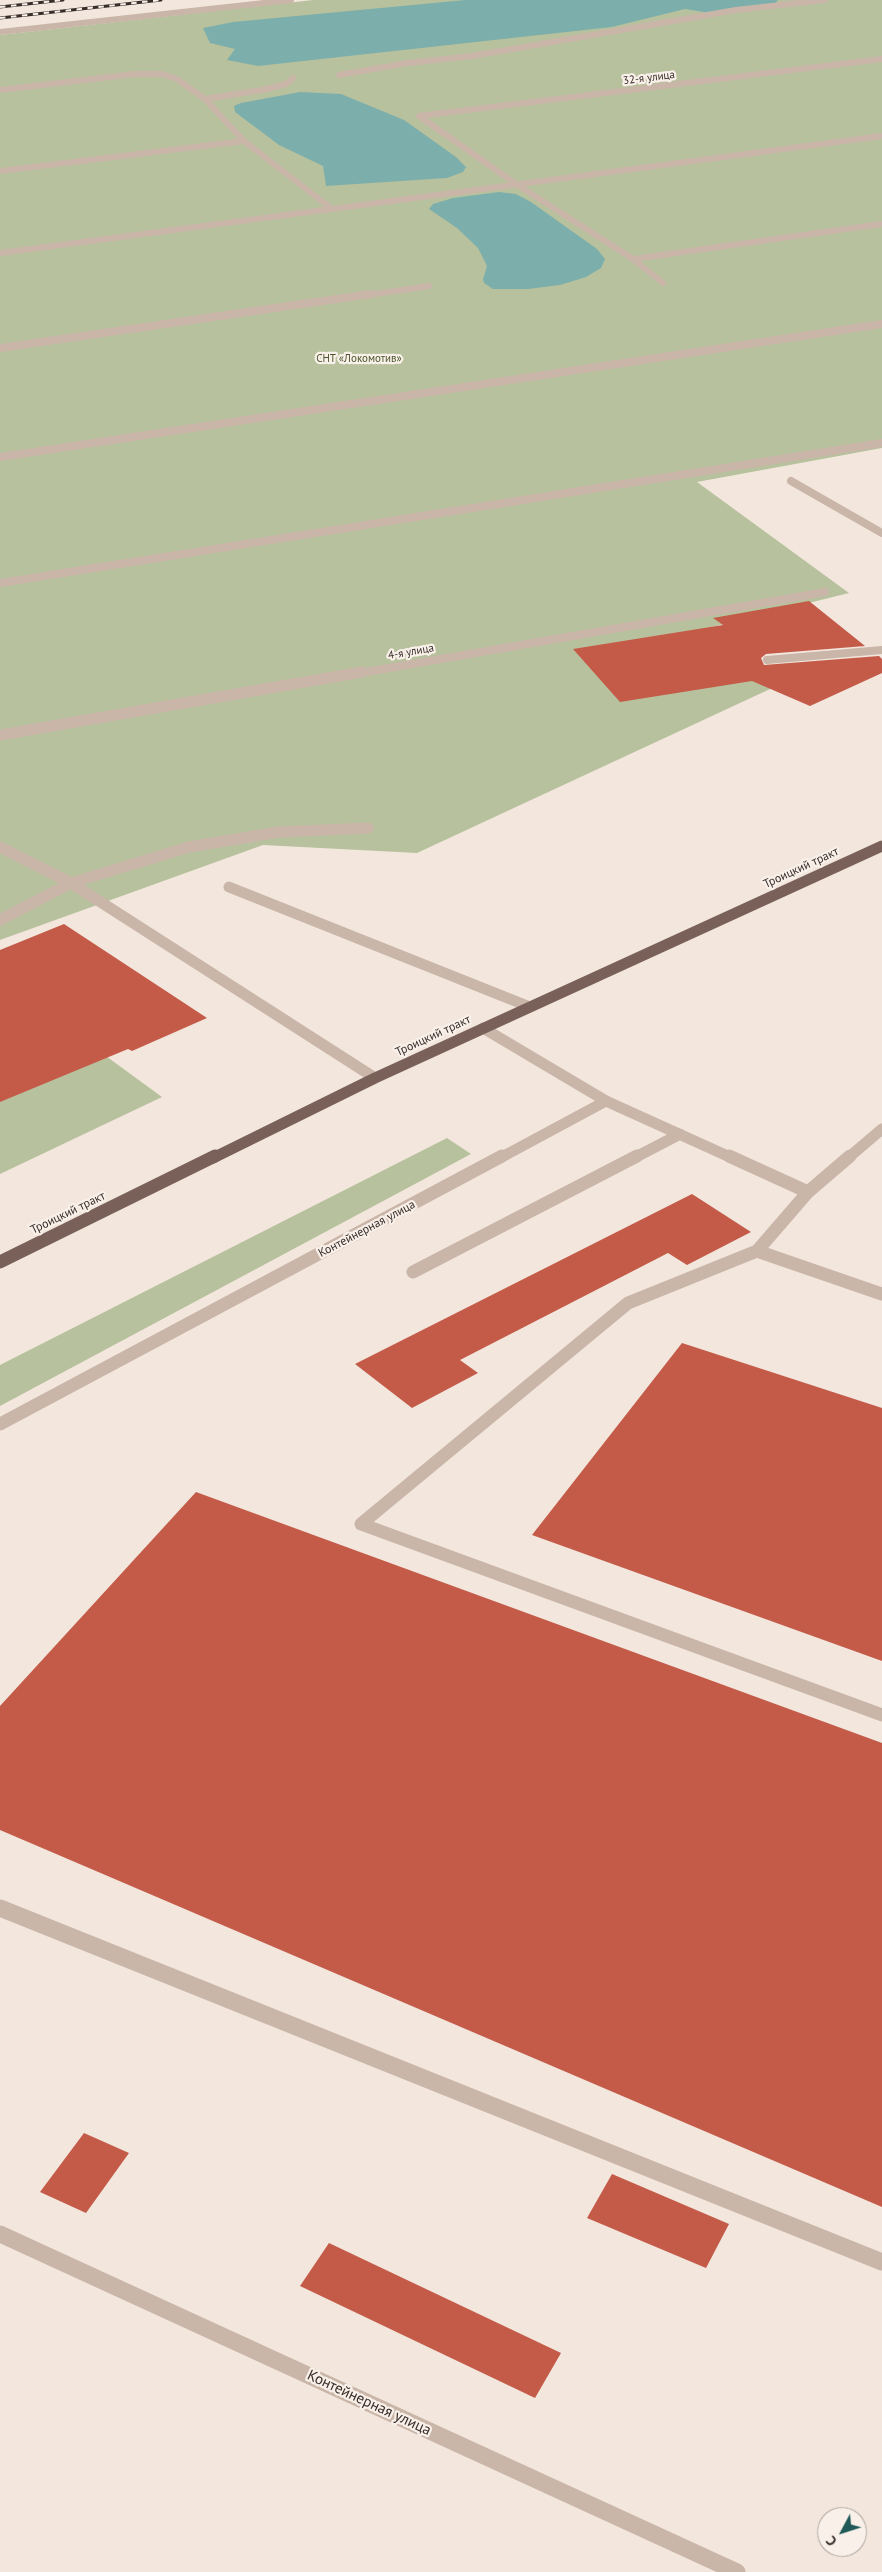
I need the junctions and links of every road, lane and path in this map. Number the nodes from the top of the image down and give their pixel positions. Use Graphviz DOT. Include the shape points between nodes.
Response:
graph roads {
  1 [pos="291,0"];
  2 [pos="823,0"];
  3 [pos="0,32"];
  4 [pos="882,59"];
  5 [pos="339,76"];
  6 [pos="293,78"];
  7 [pos="0,90"];
  8 [pos="205,99"];
  9 [pos="882,136"];
  10 [pos="244,141"];
  11 [pos="0,171"];
  12 [pos="516,184"];
  13 [pos="332,209"];
  14 [pos="882,224"];
  15 [pos="0,253"];
  16 [pos="633,259"];
  17 [pos="663,283"];
  18 [pos="429,286"];
  19 [pos="882,324"];
  20 [pos="0,348"];
  21 [pos="882,443"];
  22 [pos="0,457"];
  23 [pos="791,481"];
  24 [pos="882,533"];
  25 [pos="0,583"];
  26 [pos="825,592"];
  27 [pos="882,650"];
  28 [pos="767,660"];
  29 [pos="0,735"];
  30 [pos="368,828"];
  31 [pos="882,846"];
  32 [pos="0,847"];
  33 [pos="71,883"];
  34 [pos="229,887"];
  35 [pos="0,920"];
  36 [pos="530,1007"];
  37 [pos="483,1028"];
  38 [pos="375,1078"];
  39 [pos="606,1101"];
  40 [pos="882,1129"];
  41 [pos="680,1134"];
  42 [pos="808,1192"];
  43 [pos="757,1252"];
  44 [pos="0,1262"];
  45 [pos="414,1272"];
  46 [pos="882,1294"];
  47 [pos="0,1424"];
  48 [pos="882,1715"];
  49 [pos="0,1908"];
  50 [pos="0,2234"];
  51 [pos="882,2262"];
  52 [pos="737,2572"];
  1 -- 3 [label="street"];
  2 -- 5 [label="street" via="736,10"];
  4 -- 12 [label="street, 32-я улица" via="419,116"];
  6 -- 8 [label="street" via="286,84 262,90"];
  7 -- 8 [label="street" via="135,74 162,74 177,79"];
  8 -- 10 [label="street"];
  9 -- 12 [label="street"];
  10 -- 11 [label="street"];
  10 -- 13 [label="street"];
  12 -- 13 [label="street"];
  12 -- 16 [label="street"];
  13 -- 15 [label="street"];
  14 -- 16 [label="street"];
  16 -- 17 [label="street"];
  18 -- 20 [label="street"];
  19 -- 22 [label="street"];
  21 -- 25 [label="street"];
  23 -- 24 [label="street"];
  26 -- 29 [label="street, 4-я улица"];
  27 -- 28 [label="street"];
  30 -- 33 [label="street" via="278,832 189,847"];
  31 -- 36 [label="main road, Троицкий тракт"];
  32 -- 33 [label="street"];
  33 -- 35 [label="street"];
  33 -- 38 [label="street"];
  34 -- 36 [label="street"];
  36 -- 37 [label="main road, Троицкий тракт"];
  37 -- 38 [label="main road, Троицкий тракт"];
  37 -- 39 [label="street"];
  38 -- 44 [label="main road, Троицкий тракт"];
  39 -- 41 [label="street"];
  39 -- 47 [label="street, Контейнерная улица"];
  40 -- 42 [label="street"];
  41 -- 42 [label="street"];
  41 -- 45 [label="street"];
  42 -- 43 [label="street"];
  43 -- 46 [label="street"];
  43 -- 48 [label="street" via="628,1303 361,1524"];
  49 -- 51 [label="street"];
  50 -- 52 [label="street, Контейнерная улица"];
}
